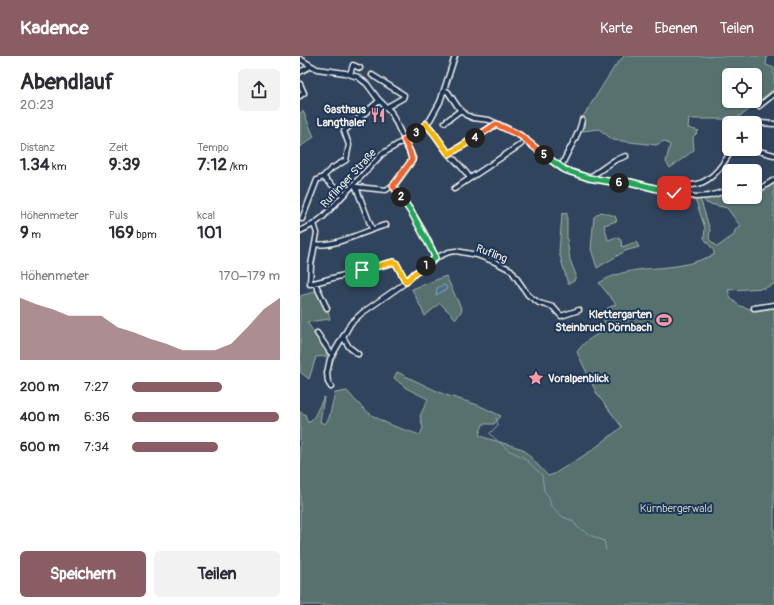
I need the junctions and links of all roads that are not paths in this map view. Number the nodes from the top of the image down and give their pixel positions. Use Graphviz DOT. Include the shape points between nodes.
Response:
graph roads {
  1 [pos="455,56"];
  2 [pos="300,59"];
  3 [pos="311,66"];
  4 [pos="360,68"];
  5 [pos="300,72"];
  6 [pos="350,74"];
  7 [pos="372,75"];
  8 [pos="300,84"];
  9 [pos="444,90"];
  10 [pos="774,94"];
  11 [pos="300,96"];
  12 [pos="379,101"];
  13 [pos="762,104"];
  14 [pos="387,107"];
  15 [pos="461,110"];
  16 [pos="582,120"];
  17 [pos="445,122"];
  18 [pos="762,123"];
  19 [pos="426,124"];
  20 [pos="496,124"];
  21 [pos="774,124"];
  22 [pos="526,139"];
  23 [pos="404,140"];
  24 [pos="762,152"];
  25 [pos="449,154"];
  26 [pos="774,155"];
  27 [pos="626,156"];
  28 [pos="728,156"];
  29 [pos="561,168"];
  30 [pos="323,177"];
  31 [pos="470,178"];
  32 [pos="589,178"];
  33 [pos="774,180"];
  34 [pos="355,186"];
  35 [pos="393,186"];
  36 [pos="762,188"];
  37 [pos="454,189"];
  38 [pos="661,190"];
  39 [pos="722,192"];
  40 [pos="343,195"];
  41 [pos="302,219"];
  42 [pos="314,224"];
  43 [pos="386,225"];
  44 [pos="372,229"];
  45 [pos="300,231"];
  46 [pos="315,244"];
  47 [pos="435,258"];
  48 [pos="406,282"];
  49 [pos="316,283"];
  50 [pos="774,305"];
  51 [pos="327,308"];
  52 [pos="754,308"];
  53 [pos="579,310"];
  54 [pos="317,333"];
  55 [pos="343,337"];
  56 [pos="333,354"];
  57 [pos="358,354"];
  58 [pos="331,387"];
  1 -- 9 [label="street, Ruflinger Straße"];
  2 -- 3 [label="street"];
  3 -- 5 [label="street"];
  3 -- 6 [label="street"];
  4 -- 6 [label="street" via="353,65"];
  6 -- 12 [label="street" via="367,84"];
  7 -- 14 [label="street" via="404,96"];
  8 -- 11 [label="street" via="304,93"];
  9 -- 15 [label="street"];
  9 -- 19 [label="street, Ruflinger Straße" via="438,107"];
  10 -- 13 [label="street"];
  12 -- 14 [label="street"];
  12 -- 30 [label="street" via="344,131 349,145 346,160"];
  14 -- 23 [label="street"];
  15 -- 17 [label="street"];
  15 -- 20 [label="street" via="469,117 489,120"];
  16 -- 29 [label="street" via="580,130"];
  18 -- 21 [label="street"];
  19 -- 23 [label="street, Ruflinger Straße"];
  19 -- 25 [label="street"];
  20 -- 22 [label="street"];
  20 -- 25 [label="street"];
  22 -- 29 [label="street"];
  22 -- 31 [label="street"];
  23 -- 34 [label="street, Ruflinger Straße" via="382,154"];
  23 -- 35 [label="street" via="412,160"];
  24 -- 26 [label="street"];
  25 -- 31 [label="street"];
  27 -- 32 [label="street" via="614,160"];
  28 -- 38 [label="street" via="722,166 709,178 697,184 675,185"];
  29 -- 32 [label="street"];
  30 -- 40 [label="street"];
  30 -- 41 [label="street" via="317,180"];
  31 -- 37 [label="street"];
  32 -- 38 [label="street" via="615,183 630,182"];
  33 -- 36 [label="street"];
  34 -- 35 [label="street" via="384,191"];
  34 -- 40 [label="street, Ruflinger Straße"];
  34 -- 44 [label="street"];
  35 -- 47 [label="street" via="419,224"];
  38 -- 39 [label="street" via="696,197"];
  40 -- 42 [label="street, Ruflinger Straße"];
  42 -- 45 [label="street, Ruflinger Straße"];
  42 -- 46 [label="street" via="317,233"];
  43 -- 44 [label="street"];
  44 -- 46 [label="street" via="331,244"];
  46 -- 49 [label="street" via="309,281 310,284"];
  47 -- 48 [label="street"];
  47 -- 53 [label="street, Rufling" via="456,251 477,255 508,268 528,295 553,307 561,316"];
  48 -- 49 [label="street" via="394,262"];
  48 -- 55 [label="street" via="354,320"];
  49 -- 51 [label="street"];
  50 -- 52 [label="street"];
  54 -- 56 [label="street"];
  55 -- 56 [label="street"];
  55 -- 57 [label="street"];
  56 -- 58 [label="street" via="327,373"];
}
